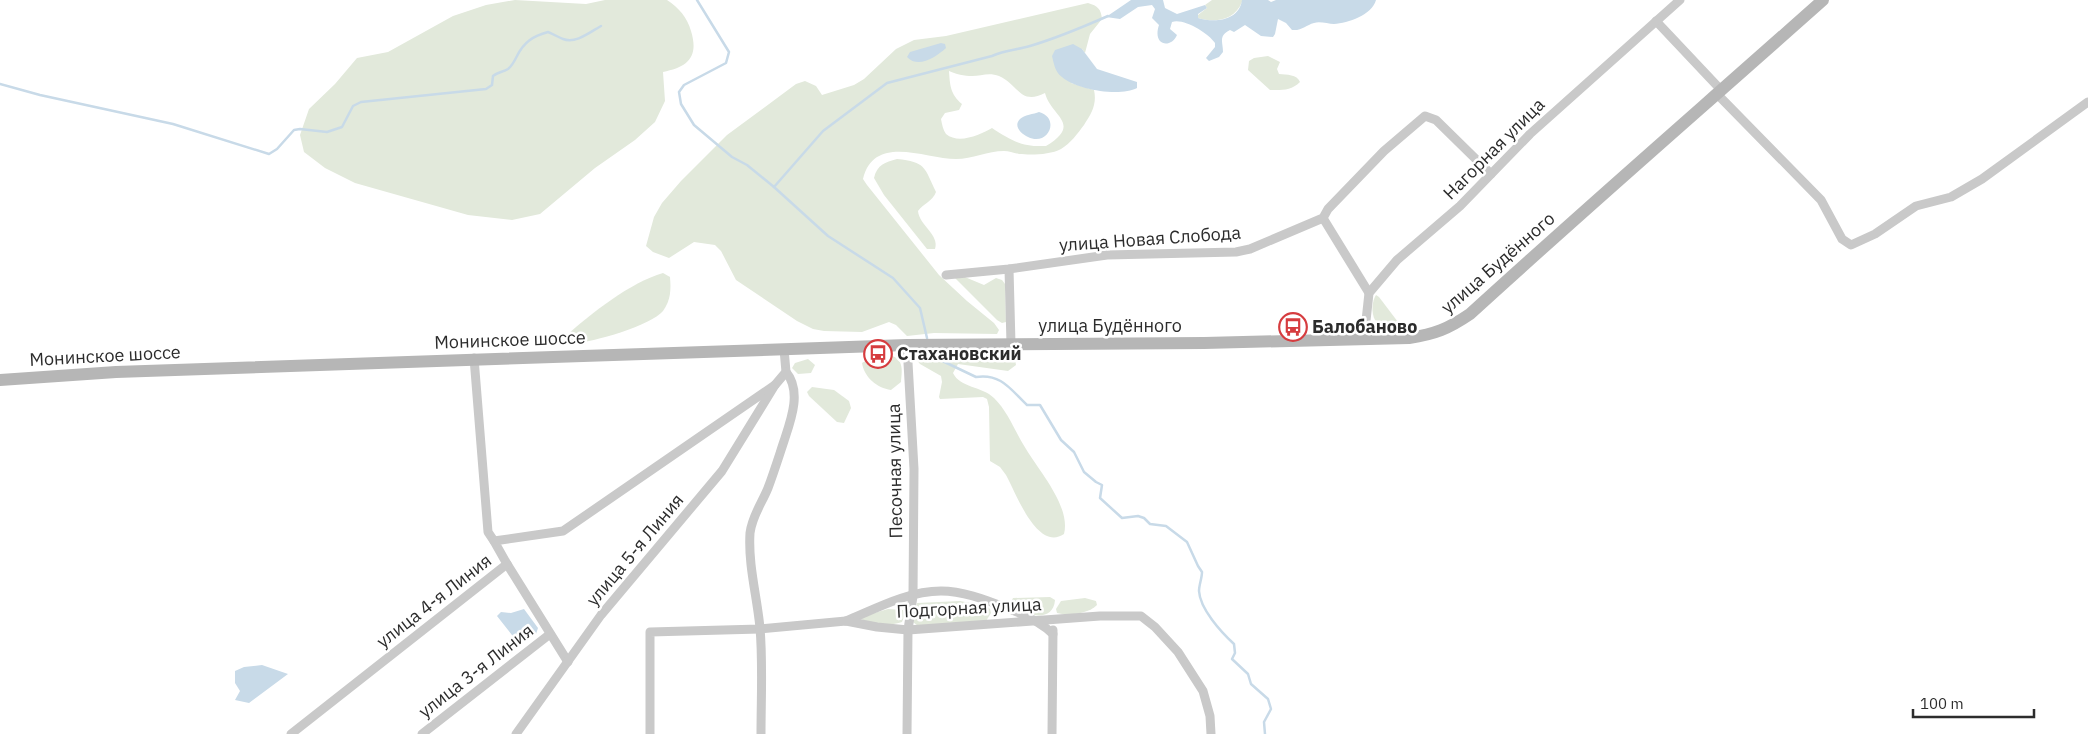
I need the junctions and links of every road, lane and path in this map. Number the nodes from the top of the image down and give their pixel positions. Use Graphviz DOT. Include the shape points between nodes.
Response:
graph roads {
  1 [pos="1680,0"];
  2 [pos="1823,0"];
  3 [pos="1656,21"];
  4 [pos="1720,93"];
  5 [pos="2088,102"];
  6 [pos="1491,174"];
  7 [pos="1323,218"];
  8 [pos="1009,269"];
  9 [pos="946,275"];
  10 [pos="1369,293"];
  11 [pos="1364,339"];
  12 [pos="1017,343"];
  13 [pos="907,345"];
  14 [pos="784,350"];
  15 [pos="474,358"];
  16 [pos="786,372"];
  17 [pos="0,380"];
  18 [pos="776,385"];
  19 [pos="494,541"];
  20 [pos="508,564"];
  21 [pos="913,596"];
  22 [pos="1054,620"];
  23 [pos="846,621"];
  24 [pos="1037,622"];
  25 [pos="760,629"];
  26 [pos="908,630"];
  27 [pos="550,634"];
  28 [pos="1053,634"];
  29 [pos="568,662"];
  30 [pos="291,734"];
  31 [pos="422,734"];
  32 [pos="516,734"];
  33 [pos="650,734"];
  34 [pos="761,734"];
  35 [pos="906,734"];
  36 [pos="1052,734"];
  37 [pos="1211,734"];
  1 -- 3 [label="street, Нагорная улица"];
  2 -- 4 [label="main road, улица Будённого"];
  3 -- 4 [label="street"];
  3 -- 6 [label="street, Нагорная улица" via="1530,134"];
  4 -- 5 [label="street" via="1821,200 1842,239 1851,245 1875,234 1916,206 1951,197 1982,179"];
  4 -- 11 [label="main road, улица Будённого" via="1611,186 1470,314 1450,328 1410,338"];
  6 -- 7 [label="street, улица Новая Слобода" via="1437,121 1425,116 1384,151"];
  6 -- 10 [label="street, Нагорная улица" via="1460,206 1397,260"];
  7 -- 8 [label="street, улица Новая Слобода" via="1236,252 1107,255"];
  7 -- 10 [label="street"];
  8 -- 9 [label="street, улица Новая Слобода"];
  8 -- 12 [label="street"];
  10 -- 11 [label="street"];
  11 -- 12 [label="main road, улица Будённого"];
  12 -- 13 [label="main road, Монинское шоссе"];
  13 -- 14 [label="main road, Монинское шоссе"];
  13 -- 21 [label="street, Песочная улица" via="914,469"];
  14 -- 15 [label="main road, Монинское шоссе"];
  14 -- 16 [label="street"];
  15 -- 17 [label="main road, Монинское шоссе" via="116,372"];
  15 -- 19 [label="street" via="488,532"];
  16 -- 18 [label="street"];
  16 -- 25 [label="street" via="794,393 792,411 750,534"];
  18 -- 19 [label="street, улица 4-я Линия" via="563,531"];
  18 -- 29 [label="street, улица 5-я Линия" via="722,471 601,615"];
  19 -- 20 [label="street, улица 4-я Линия"];
  20 -- 27 [label="street"];
  20 -- 30 [label="street, улица 4-я Линия"];
  21 -- 23 [label="street"];
  21 -- 24 [label="street" via="941,591 961,594 1007,608"];
  21 -- 26 [label="street, Песочная улица"];
  22 -- 24 [label="street, Подгорная улица"];
  22 -- 28 [label="street"];
  22 -- 37 [label="street, Подгорная улица" via="1141,616 1178,652 1203,691"];
  23 -- 25 [label="street, Подгорная улица"];
  23 -- 26 [label="street, Подгорная улица"];
  24 -- 26 [label="street, Подгорная улица"];
  24 -- 28 [label="street"];
  25 -- 33 [label="street, Подгорная улица" via="650,632"];
  25 -- 34 [label="street"];
  26 -- 35 [label="street"];
  27 -- 29 [label="street"];
  27 -- 31 [label="street, улица 3-я Линия"];
  28 -- 36 [label="street"];
  29 -- 32 [label="street, улица 5-я Линия"];
}
